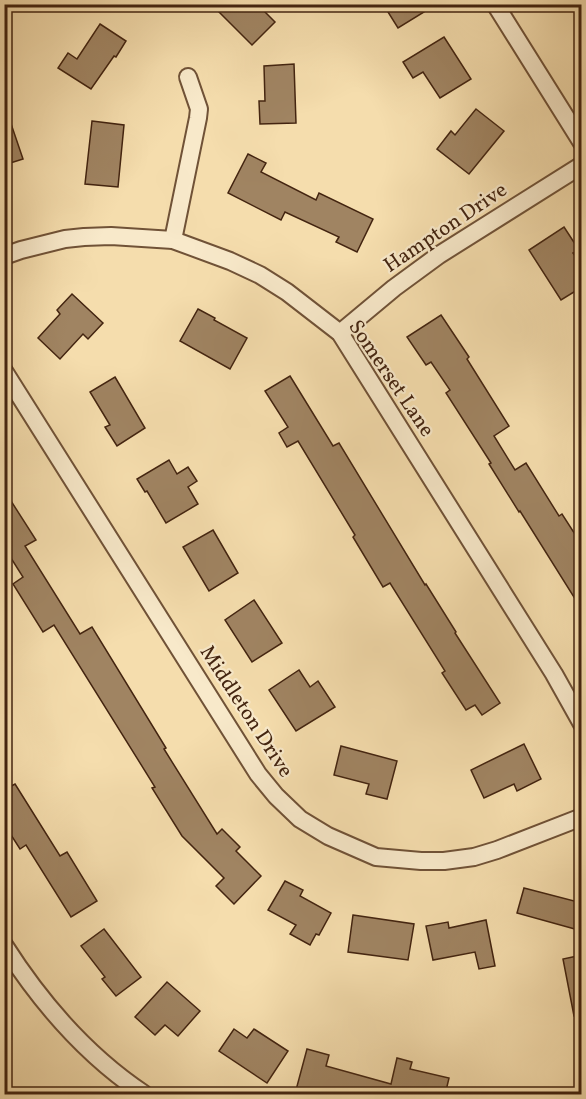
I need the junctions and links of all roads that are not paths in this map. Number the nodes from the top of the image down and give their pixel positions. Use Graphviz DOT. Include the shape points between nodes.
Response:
graph roads {
  1 [pos="495,4"];
  2 [pos="188,77"];
  3 [pos="582,143"];
  4 [pos="582,165"];
  5 [pos="173,240"];
  6 [pos="4,256"];
  7 [pos="340,333"];
  8 [pos="4,371"];
  9 [pos="582,724"];
  10 [pos="582,817"];
  11 [pos="4,945"];
  12 [pos="144,1095"];
  1 -- 3 [label="street"];
  2 -- 5 [label="street" via="199,108"];
  4 -- 7 [label="street, Hampton Drive" via="439,255"];
  5 -- 6 [label="street, Somerset Lane" via="84,237"];
  5 -- 7 [label="street, Somerset Lane" via="260,275"];
  7 -- 9 [label="street, Somerset Lane"];
  8 -- 10 [label="street, Middleton Drive" via="258,774 300,819 376,857 444,861 497,850"];
  11 -- 12 [label="street" via="51,1010 106,1065"];
}
